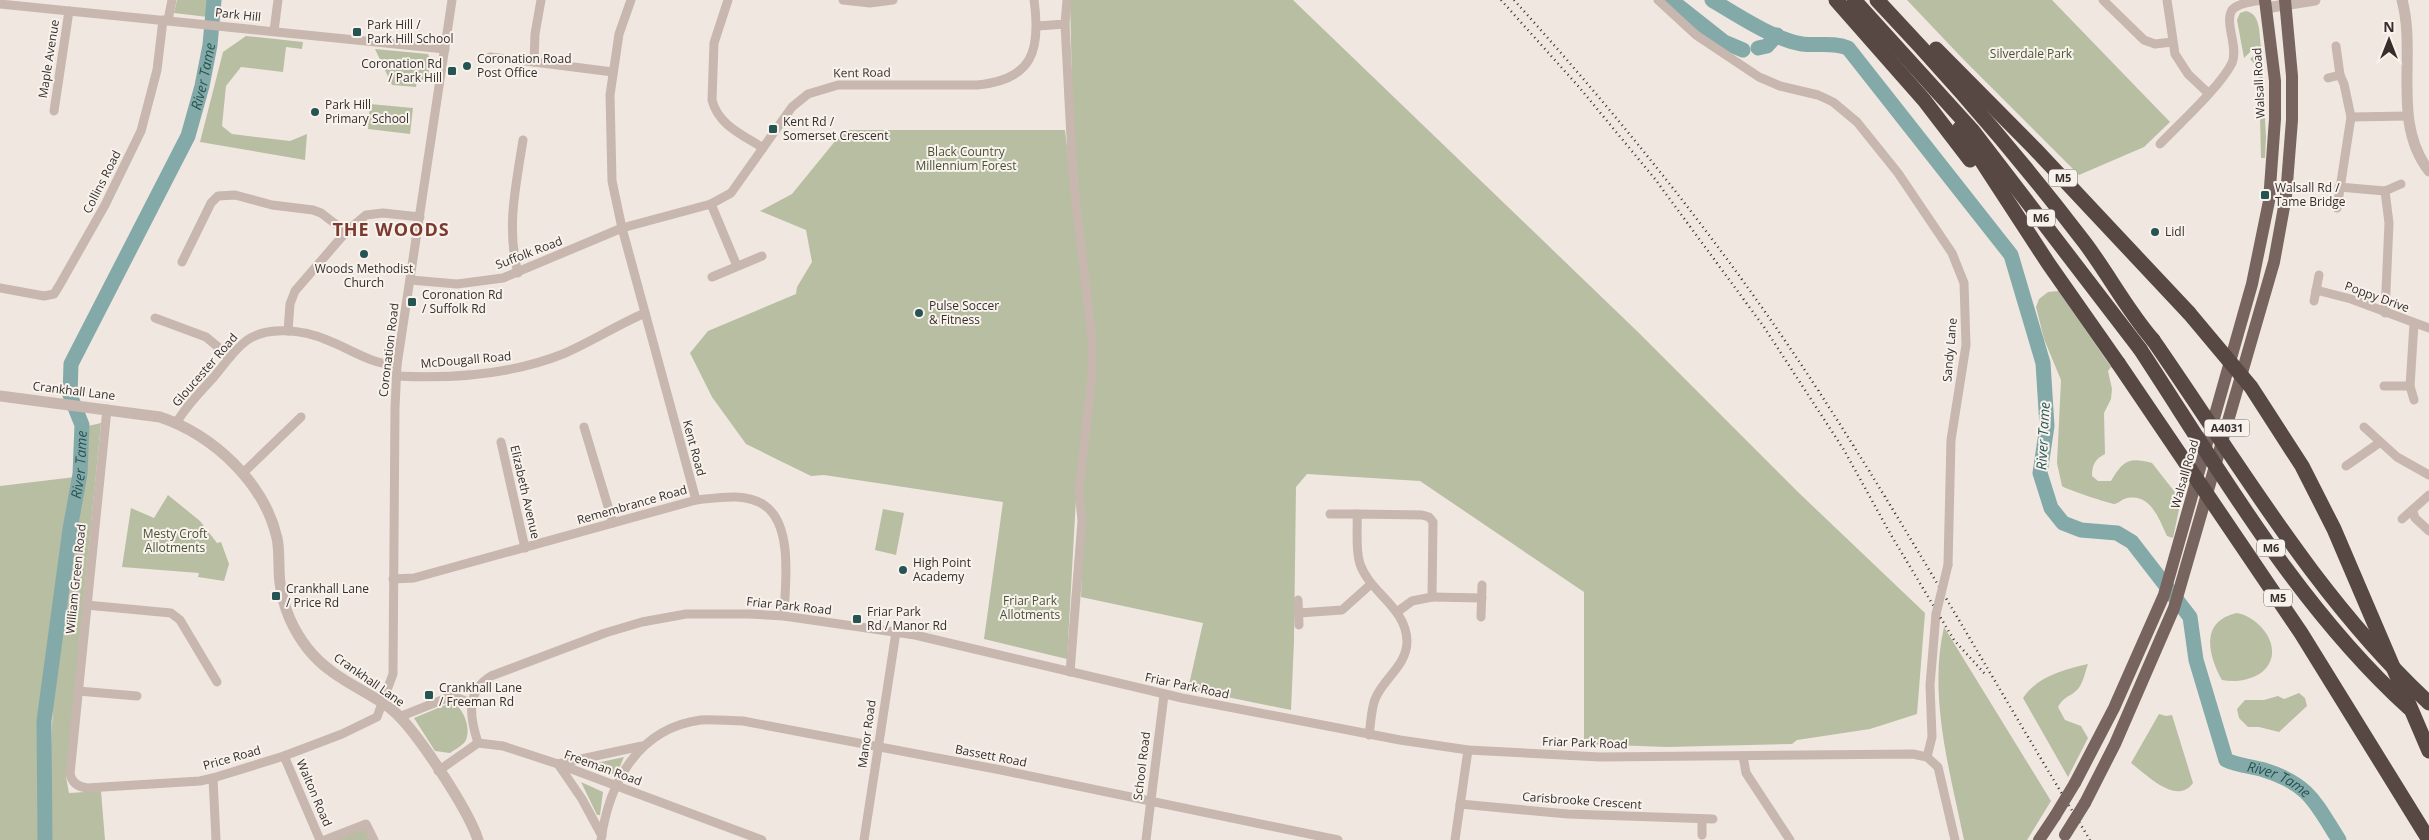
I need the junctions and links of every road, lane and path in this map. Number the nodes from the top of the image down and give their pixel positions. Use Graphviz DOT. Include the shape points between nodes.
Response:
graph roads {
  1 [pos="172,0"];
  2 [pos="278,0"];
  3 [pos="452,0"];
  4 [pos="541,0"];
  5 [pos="631,0"];
  6 [pos="728,0"];
  7 [pos="842,0"];
  8 [pos="893,0"];
  9 [pos="1034,0"];
  10 [pos="1067,0"];
  11 [pos="1658,0"];
  12 [pos="1836,0"];
  13 [pos="1854,0"];
  14 [pos="1877,0"];
  15 [pos="1890,0"];
  16 [pos="2103,0"];
  17 [pos="2167,0"];
  18 [pos="2315,0"];
  19 [pos="2402,0"];
  20 [pos="2264,2"];
  21 [pos="2285,2"];
  22 [pos="2236,3"];
  23 [pos="0,4"];
  24 [pos="69,11"];
  25 [pos="165,20"];
  26 [pos="1065,24"];
  27 [pos="1038,26"];
  28 [pos="274,31"];
  29 [pos="2172,42"];
  30 [pos="2336,46"];
  31 [pos="445,49"];
  32 [pos="490,57"];
  33 [pos="534,62"];
  34 [pos="613,72"];
  35 [pos="2340,74"];
  36 [pos="2328,78"];
  37 [pos="1928,79"];
  38 [pos="2208,94"];
  39 [pos="54,111"];
  40 [pos="2408,116"];
  41 [pos="2350,117"];
  42 [pos="522,140"];
  43 [pos="2160,144"];
  44 [pos="763,148"];
  45 [pos="2429,170"];
  46 [pos="2401,184"];
  47 [pos="2340,187"];
  48 [pos="2385,191"];
  49 [pos="710,204"];
  50 [pos="2337,208"];
  51 [pos="420,217"];
  52 [pos="622,228"];
  53 [pos="346,232"];
  54 [pos="2255,250"];
  55 [pos="2276,253"];
  56 [pos="762,256"];
  57 [pos="182,262"];
  58 [pos="2048,263"];
  59 [pos="737,266"];
  60 [pos="518,273"];
  61 [pos="2319,275"];
  62 [pos="712,277"];
  63 [pos="411,280"];
  64 [pos="0,288"];
  65 [pos="2316,290"];
  66 [pos="2314,301"];
  67 [pos="645,313"];
  68 [pos="2385,313"];
  69 [pos="155,318"];
  70 [pos="2414,324"];
  71 [pos="2429,328"];
  72 [pos="288,332"];
  73 [pos="230,357"];
  74 [pos="398,365"];
  75 [pos="397,376"];
  76 [pos="2384,386"];
  77 [pos="2410,386"];
  78 [pos="0,396"];
  79 [pos="2414,400"];
  80 [pos="107,409"];
  81 [pos="300,417"];
  82 [pos="178,422"];
  83 [pos="584,426"];
  84 [pos="2364,427"];
  85 [pos="500,442"];
  86 [pos="2379,443"];
  87 [pos="2346,466"];
  88 [pos="243,473"];
  89 [pos="2429,475"];
  90 [pos="2429,495"];
  91 [pos="696,500"];
  92 [pos="2413,511"];
  93 [pos="1330,514"];
  94 [pos="1357,514"];
  95 [pos="2402,519"];
  96 [pos="613,523"];
  97 [pos="2429,531"];
  98 [pos="526,548"];
  99 [pos="393,579"];
  100 [pos="1371,584"];
  101 [pos="1482,584"];
  102 [pos="1432,597"];
  103 [pos="1482,598"];
  104 [pos="1298,600"];
  105 [pos="86,605"];
  106 [pos="1398,612"];
  107 [pos="1299,613"];
  108 [pos="784,616"];
  109 [pos="1481,617"];
  110 [pos="1298,625"];
  111 [pos="896,632"];
  112 [pos="1070,672"];
  113 [pos="217,682"];
  114 [pos="78,691"];
  115 [pos="1164,694"];
  116 [pos="137,696"];
  117 [pos="2429,703"];
  118 [pos="382,704"];
  119 [pos="471,704"];
  120 [pos="399,717"];
  121 [pos="2429,726"];
  122 [pos="1369,735"];
  123 [pos="478,743"];
  124 [pos="642,746"];
  125 [pos="877,747"];
  126 [pos="1468,750"];
  127 [pos="2429,751"];
  128 [pos="284,756"];
  129 [pos="1743,756"];
  130 [pos="1927,757"];
  131 [pos="558,764"];
  132 [pos="438,771"];
  133 [pos="213,778"];
  134 [pos="73,782"];
  135 [pos="616,786"];
  136 [pos="1150,802"];
  137 [pos="1460,804"];
  138 [pos="1702,819"];
  139 [pos="1713,819"];
  140 [pos="1702,835"];
  141 [pos="602,838"];
  142 [pos="2063,838"];
  143 [pos="216,840"];
  144 [pos="320,840"];
  145 [pos="325,840"];
  146 [pos="374,840"];
  147 [pos="478,840"];
  148 [pos="762,840"];
  149 [pos="864,840"];
  150 [pos="1146,840"];
  151 [pos="1338,840"];
  152 [pos="1455,840"];
  153 [pos="1790,840"];
  154 [pos="1954,840"];
  155 [pos="2040,840"];
  156 [pos="2429,840"];
  1 -- 25 [label="street, Collins Road"];
  2 -- 28 [label="street"];
  3 -- 31 [label="street, Coronation Road"];
  4 -- 33 [label="street"];
  5 -- 34 [label="street, Kent Road" via="619,34"];
  6 -- 44 [label="street" via="714,43 712,100 723,121"];
  7 -- 8 [label="street" via="870,4"];
  9 -- 27 [label="street, Kent Road"];
  10 -- 26 [label="street"];
  11 -- 130 [label="street, Sandy Lane, bridge" via="1696,35 1759,77 1818,95 1833,102 1857,122 1898,173 1958,265 1966,296 1966,345 1951,440 1948,565 1936,614 1930,685 1932,738"];
  12 -- 58 [label="highway, M5" via="1924,100"];
  13 -- 37 [label="highway, M6"];
  14 -- 117 [label="highway, M6, bridge" via="2019,161 2086,244 2292,544 2344,613 2394,671"];
  15 -- 127 [label="highway, M5, bridge" via="2189,313 2250,387 2302,466 2334,529"];
  16 -- 29 [label="street" via="2144,40 2155,44"];
  17 -- 29 [label="street" via="2172,18"];
  18 -- 21 [label="street"];
  19 -- 40 [label="street" via="2407,27"];
  20 -- 21 [label="street"];
  20 -- 22 [label="street, Walsall Road"];
  20 -- 54 [label="main road, Walsall Road / A4031" via="2275,81 2275,119 2269,201"];
  21 -- 55 [label="main road, A4031" via="2292,76 2292,120 2286,196"];
  22 -- 38 [label="street, Walsall Road" via="2230,17 2232,63"];
  23 -- 24 [label="street, Park Hill"];
  24 -- 25 [label="street, Park Hill"];
  24 -- 39 [label="street, Maple Avenue"];
  25 -- 28 [label="street, Park Hill"];
  25 -- 64 [label="street, Collins Road" via="157,70 141,130 105,205 59,286 54,294 44,296"];
  26 -- 27 [label="street"];
  26 -- 112 [label="street" via="1073,176 1092,340 1092,377 1079,489 1082,521"];
  27 -- 44 [label="street, Kent Road" via="1034,53 1012,77 977,85 838,84 825,87 808,94 792,107"];
  28 -- 31 [label="street, Park Hill"];
  29 -- 38 [label="street" via="2175,54 2188,74"];
  30 -- 35 [label="street"];
  31 -- 51 [label="street, Coronation Road"];
  32 -- 33 [label="street"];
  33 -- 34 [label="street"];
  34 -- 52 [label="street, Kent Road" via="610,164"];
  35 -- 36 [label="street"];
  35 -- 41 [label="street"];
  37 -- 58 [label="highway, M5"];
  37 -- 121 [label="highway, M6, bridge" via="2008,174 2140,349 2288,572 2333,630 2386,688"];
  38 -- 43 [label="street, Walsall Road"];
  40 -- 41 [label="street"];
  40 -- 45 [label="street" via="2415,143"];
  41 -- 47 [label="street"];
  42 -- 60 [label="street" via="511,222 512,251"];
  44 -- 49 [label="street, Kent Road" via="731,193"];
  46 -- 48 [label="street"];
  47 -- 48 [label="street"];
  47 -- 50 [label="street"];
  48 -- 68 [label="street" via="2389,223"];
  49 -- 52 [label="street, Kent Road"];
  49 -- 59 [label="street"];
  51 -- 53 [label="street" via="375,212"];
  51 -- 63 [label="street, Coronation Road"];
  52 -- 60 [label="street, Suffolk Road"];
  52 -- 67 [label="street, Kent Road"];
  53 -- 57 [label="street" via="313,210 272,205 235,195 218,196 211,203"];
  53 -- 72 [label="street" via="295,291 290,304"];
  54 -- 55 [label="main road"];
  54 -- 155 [label="main road, Walsall Road / A4031, bridge" via="2239,335 2164,595 2103,730"];
  55 -- 142 [label="main road, A4031, bridge" via="2174,608 2115,744"];
  56 -- 59 [label="street"];
  58 -- 156 [label="highway, M5, bridge" via="2301,633"];
  59 -- 62 [label="street"];
  60 -- 63 [label="street, Suffolk Road" via="471,284"];
  61 -- 65 [label="street"];
  63 -- 74 [label="street, Coronation Road"];
  65 -- 66 [label="street"];
  65 -- 68 [label="street, Poppy Drive" via="2351,299"];
  67 -- 75 [label="street, McDougall Road" via="562,354 506,372"];
  67 -- 91 [label="street, Kent Road"];
  68 -- 70 [label="street, Poppy Drive"];
  69 -- 73 [label="street" via="206,336"];
  70 -- 71 [label="street, Poppy Drive"];
  70 -- 77 [label="street"];
  72 -- 73 [label="street, Gloucester Road" via="269,332 252,338"];
  72 -- 74 [label="street, Gloucester Road" via="327,340 372,362"];
  73 -- 82 [label="street, Gloucester Road"];
  74 -- 75 [label="street, Coronation Road"];
  75 -- 99 [label="street, Coronation Road"];
  76 -- 77 [label="street"];
  77 -- 79 [label="street"];
  78 -- 80 [label="street, Crankhall Lane"];
  80 -- 82 [label="street, Crankhall Lane" via="144,413"];
  80 -- 105 [label="street, William Green Road"];
  81 -- 88 [label="street"];
  82 -- 88 [label="street, Crankhall Lane" via="217,448"];
  83 -- 96 [label="street"];
  84 -- 86 [label="street"];
  85 -- 98 [label="street, Elizabeth Avenue"];
  86 -- 87 [label="street"];
  86 -- 89 [label="street"];
  88 -- 118 [label="street, Crankhall Lane" via="260,498 272,525 278,546 283,600 296,631 319,662"];
  90 -- 92 [label="street"];
  91 -- 96 [label="street, Remembrance Road"];
  91 -- 108 [label="street, Remembrance Road" via="741,498 764,505 772,515 786,549"];
  92 -- 95 [label="street"];
  92 -- 97 [label="street" via="2415,518"];
  93 -- 94 [label="street"];
  94 -- 100 [label="street" via="1360,563"];
  94 -- 102 [label="street" via="1429,517 1433,522"];
  96 -- 98 [label="street, Remembrance Road"];
  98 -- 99 [label="street, Remembrance Road" via="414,578"];
  99 -- 118 [label="street, Coronation Road" via="393,674"];
  100 -- 106 [label="street"];
  100 -- 107 [label="street" via="1342,610"];
  101 -- 103 [label="street"];
  102 -- 103 [label="street"];
  102 -- 106 [label="street" via="1412,602"];
  103 -- 109 [label="street"];
  104 -- 107 [label="street"];
  105 -- 113 [label="street" via="171,613 180,620"];
  105 -- 114 [label="street, William Green Road"];
  106 -- 122 [label="street" via="1406,633 1405,652 1401,663 1375,698"];
  107 -- 110 [label="street"];
  108 -- 111 [label="street, Friar Park Road"];
  108 -- 119 [label="street, Friar Park Road" via="711,612 686,614 605,632 491,676 478,686"];
  111 -- 112 [label="street, Friar Park Road"];
  111 -- 125 [label="street, Manor Road"];
  112 -- 115 [label="street, Friar Park Road"];
  114 -- 116 [label="street"];
  114 -- 134 [label="street, William Green Road" via="70,774"];
  115 -- 122 [label="street, Friar Park Road"];
  115 -- 136 [label="street, School Road"];
  118 -- 120 [label="street, Crankhall Lane"];
  118 -- 128 [label="street, Price Road" via="381,712 374,720"];
  119 -- 120 [label="street" via="452,696"];
  119 -- 123 [label="street"];
  120 -- 132 [label="street, Crankhall Lane"];
  122 -- 126 [label="street, Friar Park Road"];
  123 -- 131 [label="street, Freeman Road" via="502,746"];
  123 -- 132 [label="street"];
  124 -- 125 [label="street, Bassett Road" via="682,726 713,720 743,722"];
  124 -- 131 [label="street, Bassett Road"];
  124 -- 135 [label="street, Bassett Road"];
  125 -- 136 [label="street, Bassett Road"];
  125 -- 149 [label="street, Manor Road"];
  126 -- 129 [label="street, Friar Park Road" via="1600,757"];
  126 -- 137 [label="street"];
  128 -- 133 [label="street, Price Road"];
  128 -- 144 [label="street, Walton Road"];
  129 -- 130 [label="street, Friar Park Road" via="1892,753"];
  129 -- 153 [label="street" via="1746,773"];
  130 -- 154 [label="street" via="1934,762 1941,776"];
  131 -- 135 [label="street, Freeman Road"];
  131 -- 141 [label="street, Bassett Road" via="582,799"];
  132 -- 147 [label="street, Crankhall Lane" via="471,821"];
  133 -- 134 [label="street, Price Road" via="87,788"];
  133 -- 143 [label="street"];
  135 -- 141 [label="street, Bassett Road"];
  135 -- 148 [label="street, Freeman Road"];
  136 -- 150 [label="street, School Road"];
  136 -- 151 [label="street, Bassett Road"];
  137 -- 138 [label="street, Carisbrooke Crescent" via="1568,814"];
  137 -- 152 [label="street"];
  138 -- 139 [label="street, Carisbrooke Crescent"];
  138 -- 140 [label="street"];
  145 -- 146 [label="street, Walton Road" via="366,824"];
}
